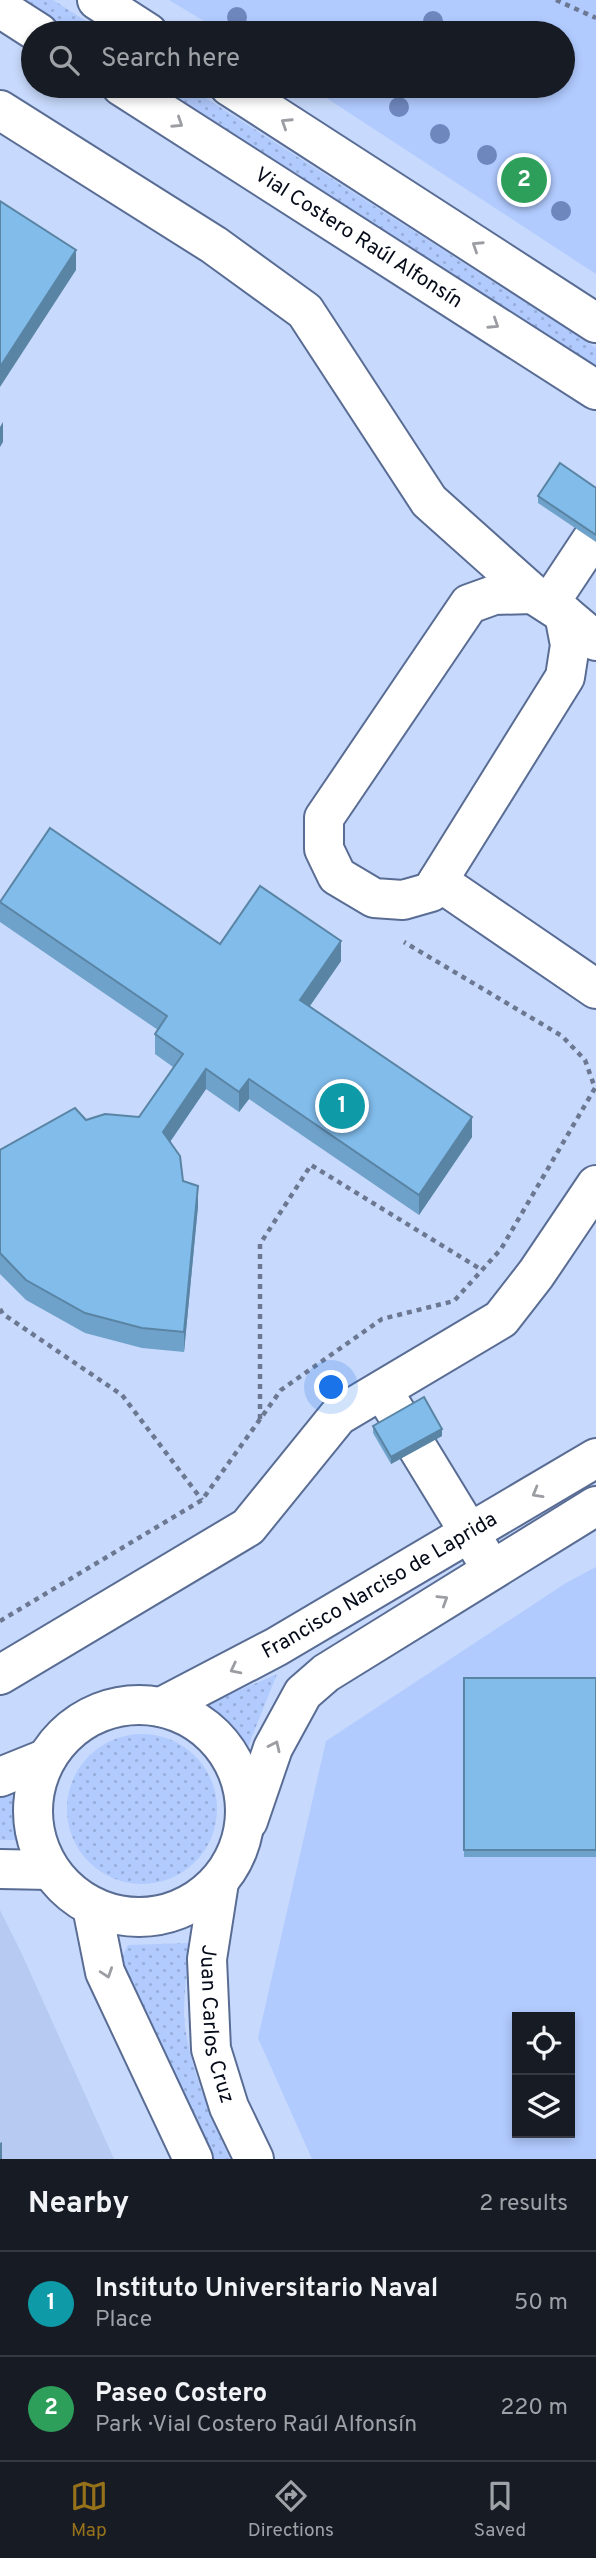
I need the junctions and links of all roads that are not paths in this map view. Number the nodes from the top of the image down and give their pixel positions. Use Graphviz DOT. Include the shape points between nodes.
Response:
graph roads {
  1 [pos="97,0"];
  2 [pos="0,9"];
  3 [pos="129,21"];
  4 [pos="21,22"];
  5 [pos="140,98"];
  6 [pos="248,98"];
  7 [pos="0,110"];
  8 [pos="596,323"];
  9 [pos="596,390"];
  10 [pos="596,533"];
  11 [pos="548,604"];
  12 [pos="596,641"];
  13 [pos="438,881"];
  14 [pos="596,989"];
  15 [pos="596,1185"];
  16 [pos="382,1389"];
  17 [pos="596,1458"];
  18 [pos="596,1506"];
  19 [pos="469,1533"];
  20 [pos="492,1570"];
  21 [pos="0,1675"];
  22 [pos="161,1707"];
  23 [pos="45,1759"];
  24 [pos="0,1777"];
  25 [pos="244,1833"];
  26 [pos="0,1869"];
  27 [pos="50,1870"];
  28 [pos="219,1882"];
  29 [pos="92,1907"];
  30 [pos="192,2159"];
  31 [pos="254,2159"];
  1 -- 3 [label="street"];
  2 -- 4 [label="street"];
  5 -- 9 [label="street, Vial Costero Raúl Alfonsín, one-way"];
  8 -- 6 [label="street, one-way"];
  7 -- 11 [label="street" via="214,245 305,312 429,501"];
  10 -- 11 [label="street"];
  11 -- 12 [label="street"];
  11 -- 13 [label="street" via="570,645 565,677"];
  11 -- 13 [label="street" via="494,596 469,604 324,818 324,849 337,876 374,898 403,900 431,892"];
  13 -- 14 [label="street"];
  15 -- 16 [label="street" via="501,1319"];
  16 -- 19 [label="street"];
  16 -- 21 [label="street" via="338,1416 248,1527"];
  17 -- 19 [label="street, Francisco Narciso de Laprida, one-way"];
  18 -- 20 [label="street, Francisco Narciso de Laprida"];
  19 -- 20 [label="street"];
  19 -- 22 [label="street, Francisco Narciso de Laprida, one-way" via="276,1647"];
  25 -- 20 [label="street, Francisco Narciso de Laprida, one-way" via="274,1748 303,1693 326,1673"];
  22 -- 23 [label="street" via="131,1705 101,1712 58,1737"];
  22 -- 25 [label="street" via="192,1718 219,1740 237,1768 246,1799"];
  23 -- 24 [label="street"];
  23 -- 27 [label="street" via="35,1804 35,1840"];
  25 -- 28 [label="street" via="235,1859"];
  26 -- 27 [label="street"];
  27 -- 29 [label="street" via="68,1892"];
  28 -- 29 [label="street" via="199,1900 173,1913 146,1918 118,1916"];
  28 -- 31 [label="street, Juan Carlos Cruz" via="208,1959 211,2049 229,2107"];
  29 -- 30 [label="street, one-way" via="105,1972"];
}
